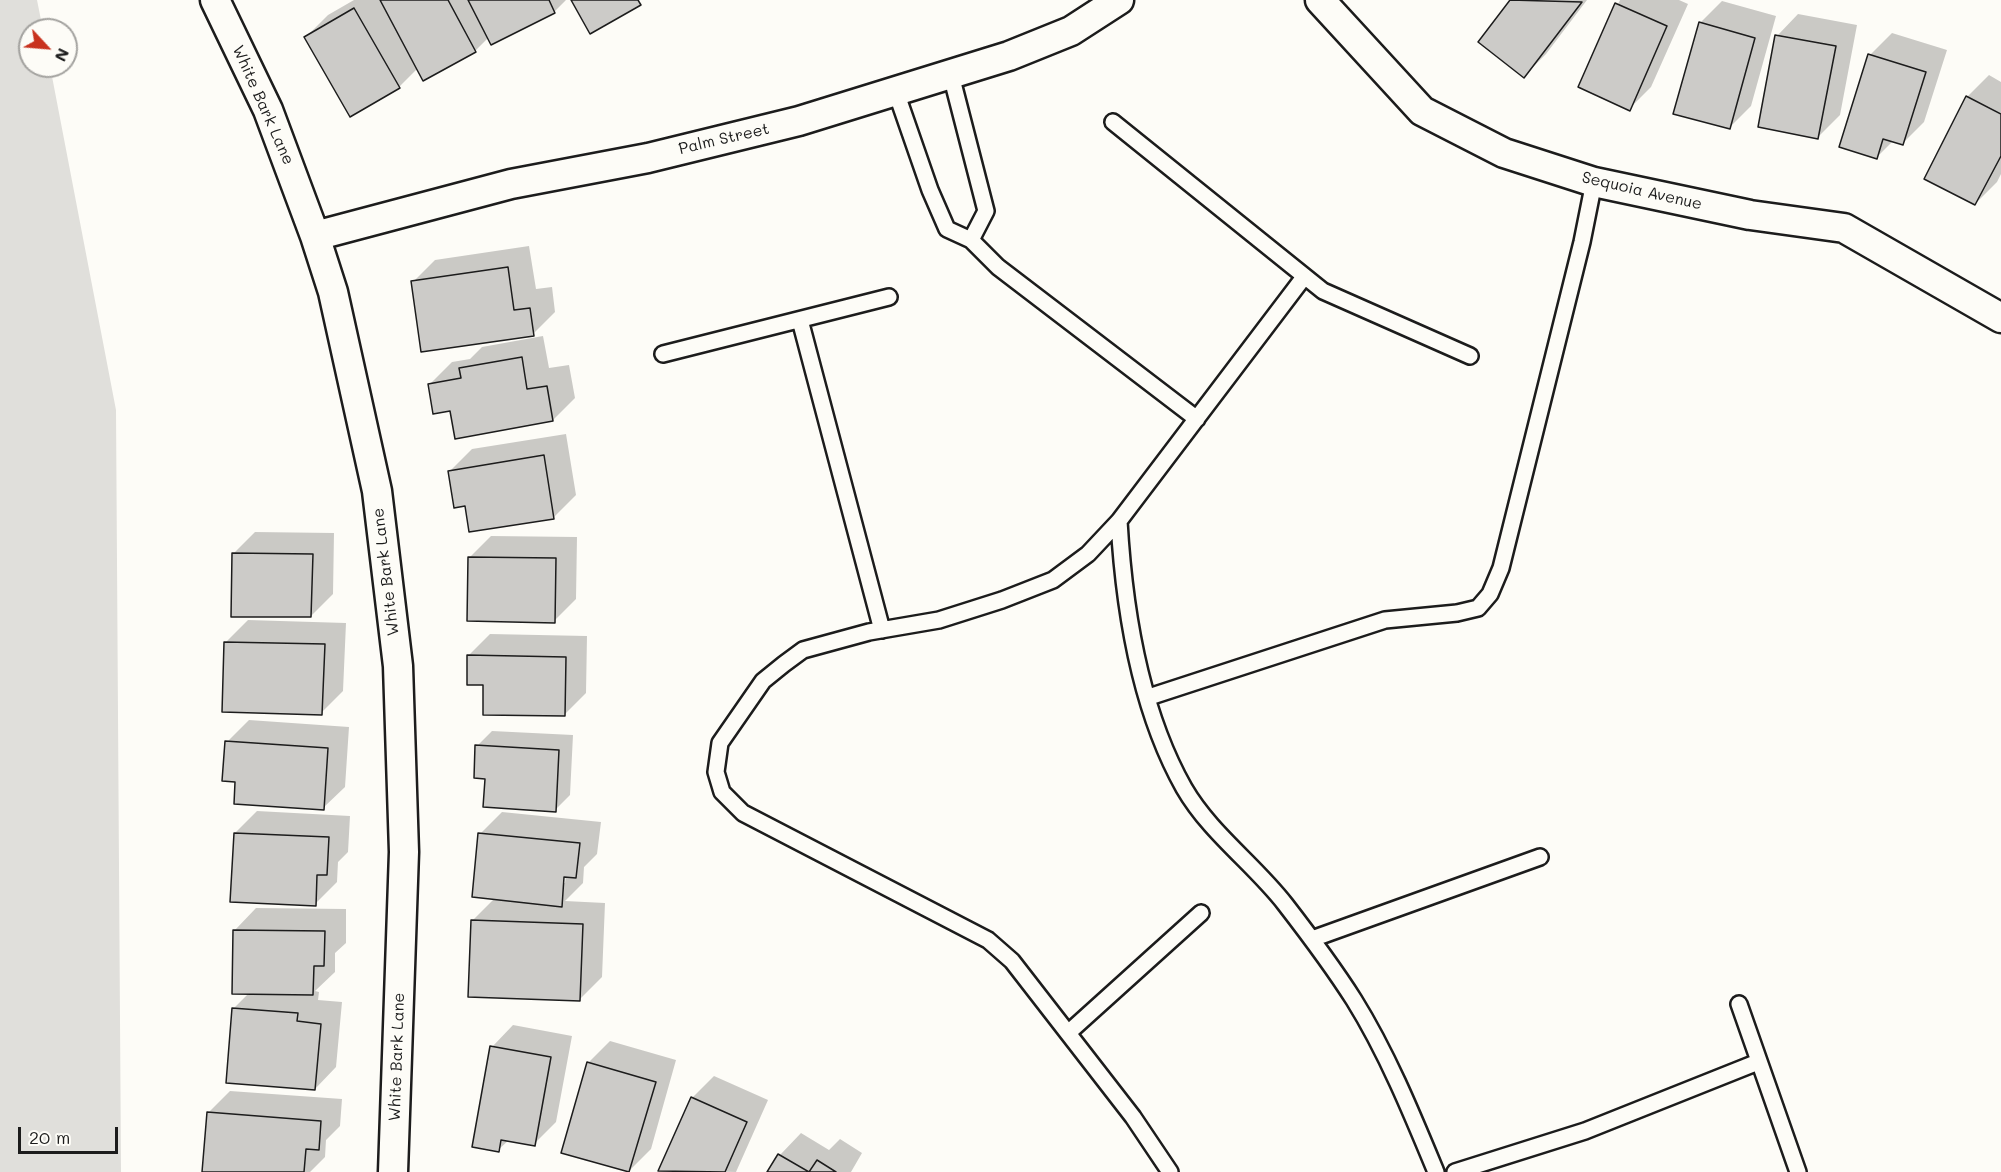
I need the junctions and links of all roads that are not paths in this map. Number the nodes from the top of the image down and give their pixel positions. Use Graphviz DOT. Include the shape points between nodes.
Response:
graph roads {
  1 [pos="215,0"];
  2 [pos="1119,0"];
  3 [pos="1320,0"];
  4 [pos="951,75"];
  5 [pos="896,92"];
  6 [pos="1113,122"];
  7 [pos="1594,182"];
  8 [pos="315,236"];
  9 [pos="971,240"];
  10 [pos="1304,277"];
  11 [pos="889,297"];
  12 [pos="2001,318"];
  13 [pos="800,320"];
  14 [pos="663,354"];
  15 [pos="1470,356"];
  16 [pos="1197,419"];
  17 [pos="1119,522"];
  18 [pos="882,630"];
  19 [pos="1149,697"];
  20 [pos="1539,857"];
  21 [pos="1202,913"];
  22 [pos="1312,939"];
  23 [pos="1739,1004"];
  24 [pos="1068,1033"];
  25 [pos="1758,1062"];
  26 [pos="393,1172"];
  27 [pos="1170,1172"];
  28 [pos="1436,1172"];
  29 [pos="1455,1172"];
  30 [pos="1798,1172"];
  1 -- 8 [label="street, White Bark Lane" via="268,110"];
  2 -- 4 [label="street, Palm Street" via="1071,31"];
  3 -- 7 [label="street, Sequoia Avenue" via="1422,111 1504,153"];
  4 -- 5 [label="street, Palm Street"];
  4 -- 9 [label="lane" via="986,211"];
  5 -- 8 [label="street, Palm Street" via="799,122 648,158 511,184"];
  5 -- 9 [label="lane" via="947,229"];
  6 -- 10 [label="lane"];
  7 -- 12 [label="street, Sequoia Avenue" via="1750,215 1844,228"];
  7 -- 19 [label="lane" via="1507,545 1490,594 1478,608 1385,620"];
  8 -- 26 [label="street, White Bark Lane" via="333,292 377,491 398,666 404,852"];
  9 -- 16 [label="lane" via="998,267"];
  10 -- 15 [label="lane" via="1323,291"];
  10 -- 16 [label="lane"];
  11 -- 13 [label="lane"];
  13 -- 14 [label="lane"];
  13 -- 18 [label="lane"];
  16 -- 17 [label="lane"];
  17 -- 18 [label="lane" via="1088,554 1053,579 939,620"];
  17 -- 19 [label="lane" via="1127,613"];
  18 -- 24 [label="lane" via="803,650 763,681 720,743 716,772 722,792 743,813 988,940 1012,961"];
  19 -- 22 [label="lane" via="1184,788 1208,823 1249,862"];
  20 -- 22 [label="lane"];
  21 -- 24 [label="lane"];
  22 -- 28 [label="lane" via="1354,1001 1383,1055"];
  23 -- 25 [label="lane"];
  24 -- 27 [label="lane"];
  25 -- 29 [label="lane" via="1586,1131"];
  25 -- 30 [label="lane"];
}
